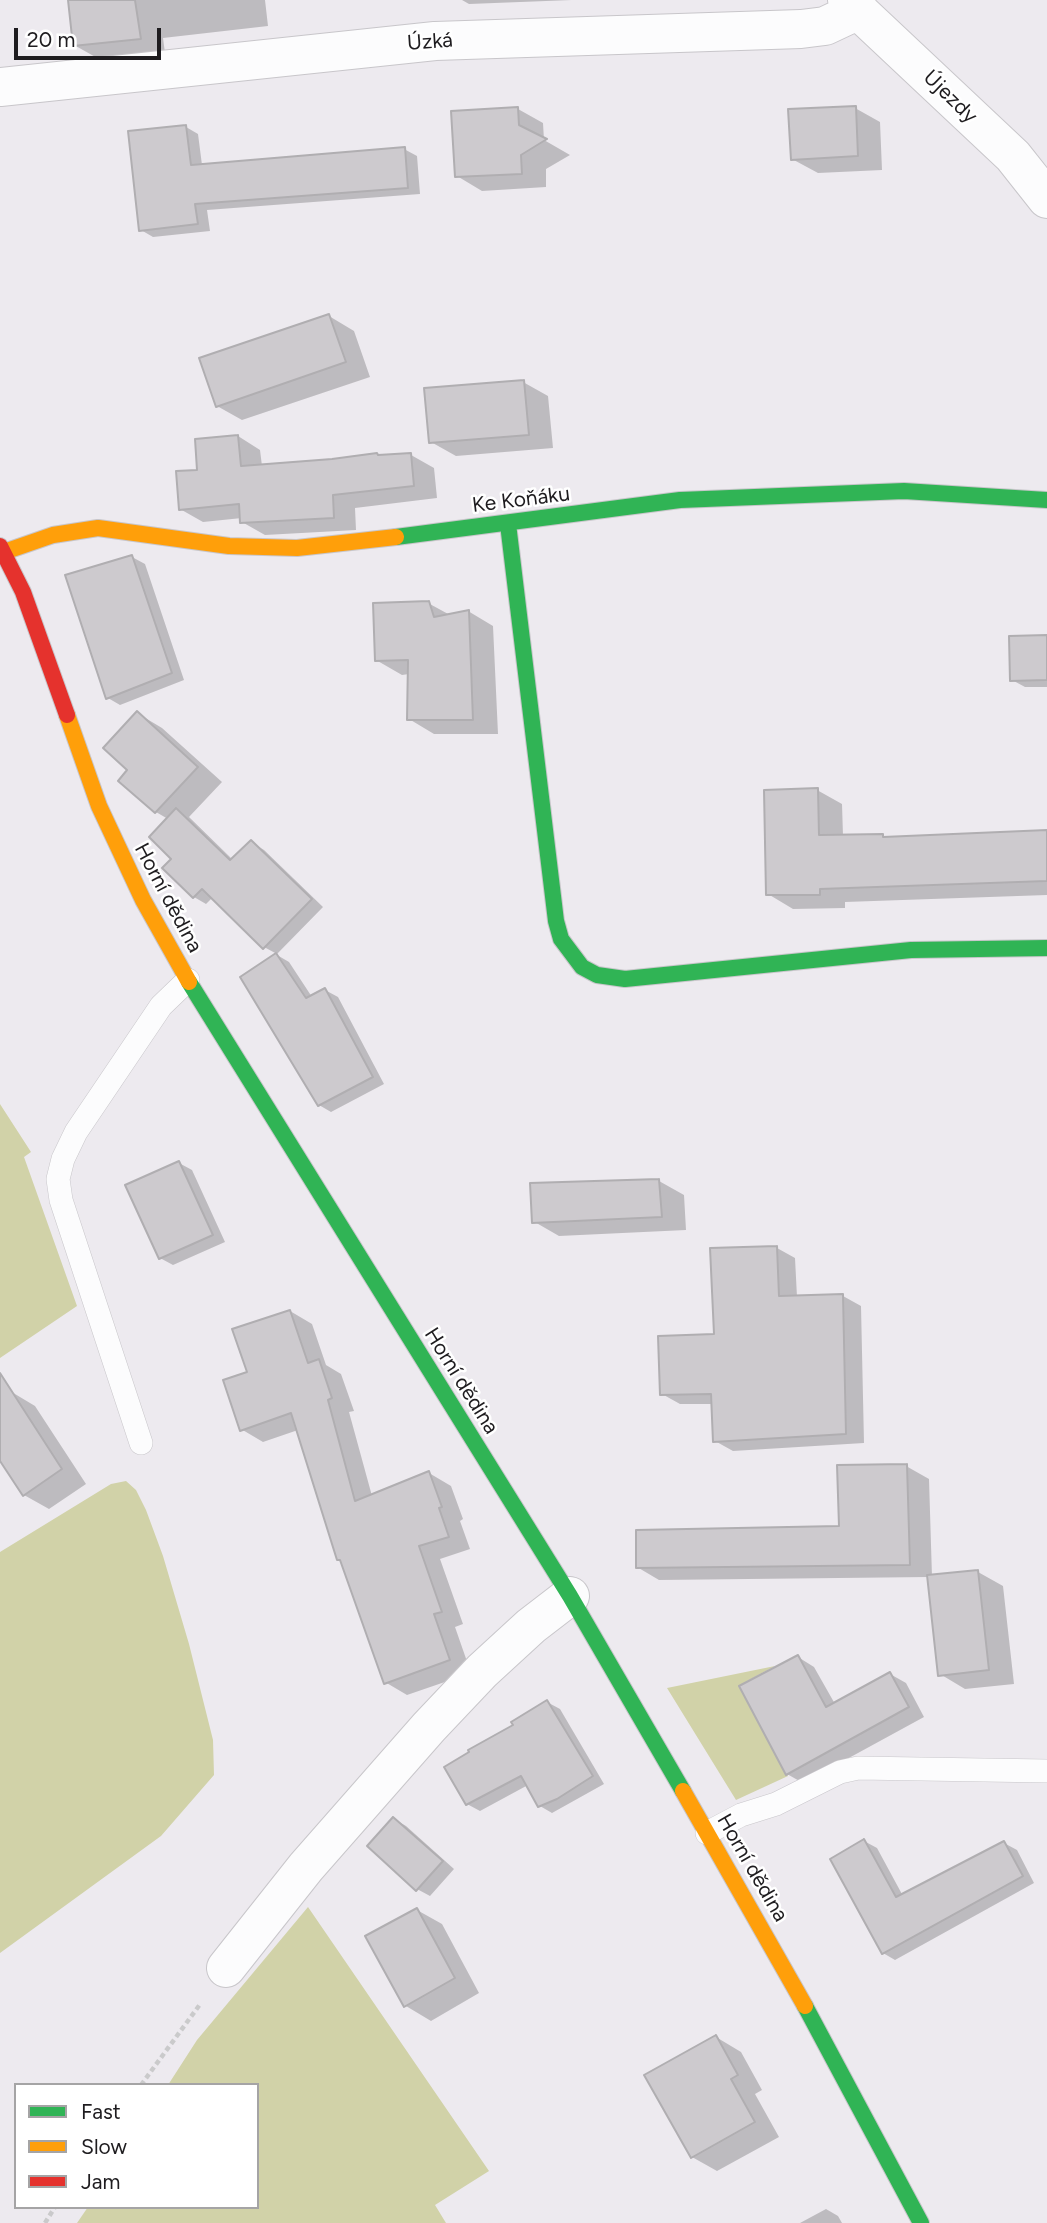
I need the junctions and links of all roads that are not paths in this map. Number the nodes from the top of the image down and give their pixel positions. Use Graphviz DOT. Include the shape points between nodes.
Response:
graph roads {
  1 [pos="853,5"];
  2 [pos="0,87"];
  3 [pos="1047,199"];
  4 [pos="1047,500"];
  5 [pos="508,524"];
  6 [pos="2,549"];
  7 [pos="1047,948"];
  8 [pos="188,980"];
  9 [pos="141,1443"];
  10 [pos="570,1596"];
  11 [pos="1047,1771"];
  12 [pos="707,1833"];
  13 [pos="226,1968"];
  14 [pos="921,2223"];
  1 -- 2 [label="street, Úzká" via="825,26 802,29 435,41"];
  1 -- 3 [label="street, Újezdy" via="1013,156"];
  4 -- 5 [label="street, Ke Koňáku" via="904,491 680,500"];
  5 -- 6 [label="street, Ke Koňáku" via="297,548 229,547 98,528"];
  5 -- 7 [label="street" via="556,921 561,939 582,967 597,975 625,979 911,950"];
  6 -- 8 [label="street, Horní dědina" via="37,628 99,806 143,900"];
  8 -- 9 [label="lane" via="161,1006 76,1132 58,1179"];
  8 -- 10 [label="street, Horní dědina"];
  10 -- 12 [label="street, Horní dědina"];
  10 -- 13 [label="street" via="482,1671 429,1727"];
  11 -- 12 [label="lane" via="858,1768 839,1772"];
  12 -- 14 [label="street, Horní dědina"];
}
